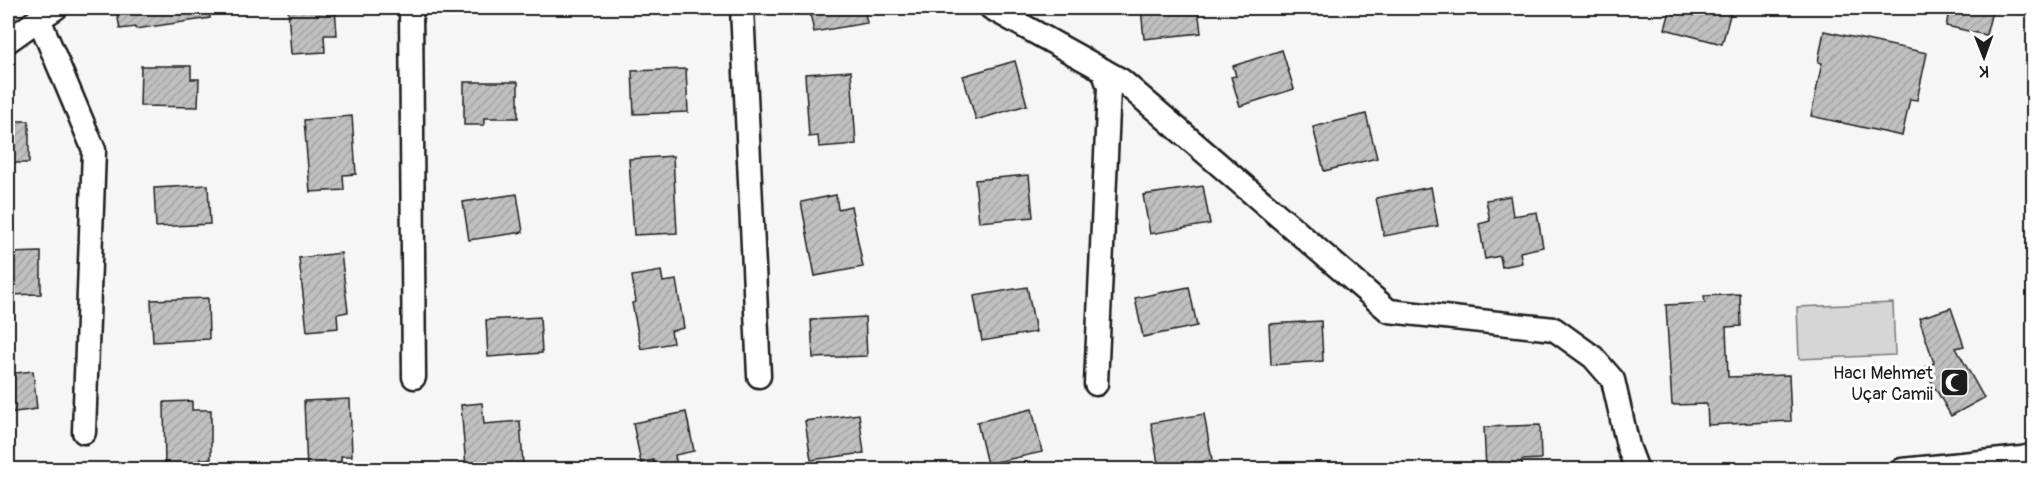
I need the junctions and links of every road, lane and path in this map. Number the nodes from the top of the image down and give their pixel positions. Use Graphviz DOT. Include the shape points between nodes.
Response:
graph roads {
  1 [pos="411,8"];
  2 [pos="742,8"];
  3 [pos="992,8"];
  4 [pos="48,14"];
  5 [pos="8,41"];
  6 [pos="1103,70"];
  7 [pos="759,376"];
  8 [pos="414,377"];
  9 [pos="1096,384"];
  10 [pos="84,432"];
  11 [pos="2034,455"];
  12 [pos="1637,470"];
  13 [pos="1902,470"];
  1 -- 8 [label="street"];
  2 -- 7 [label="street"];
  3 -- 6 [label="street"];
  4 -- 5 [label="street"];
  4 -- 10 [label="street" via="94,150"];
  6 -- 9 [label="street" via="1109,87"];
  6 -- 12 [label="street" via="1121,80 1389,311 1554,329 1593,357 1613,380"];
  11 -- 13 [label="street"];
}
